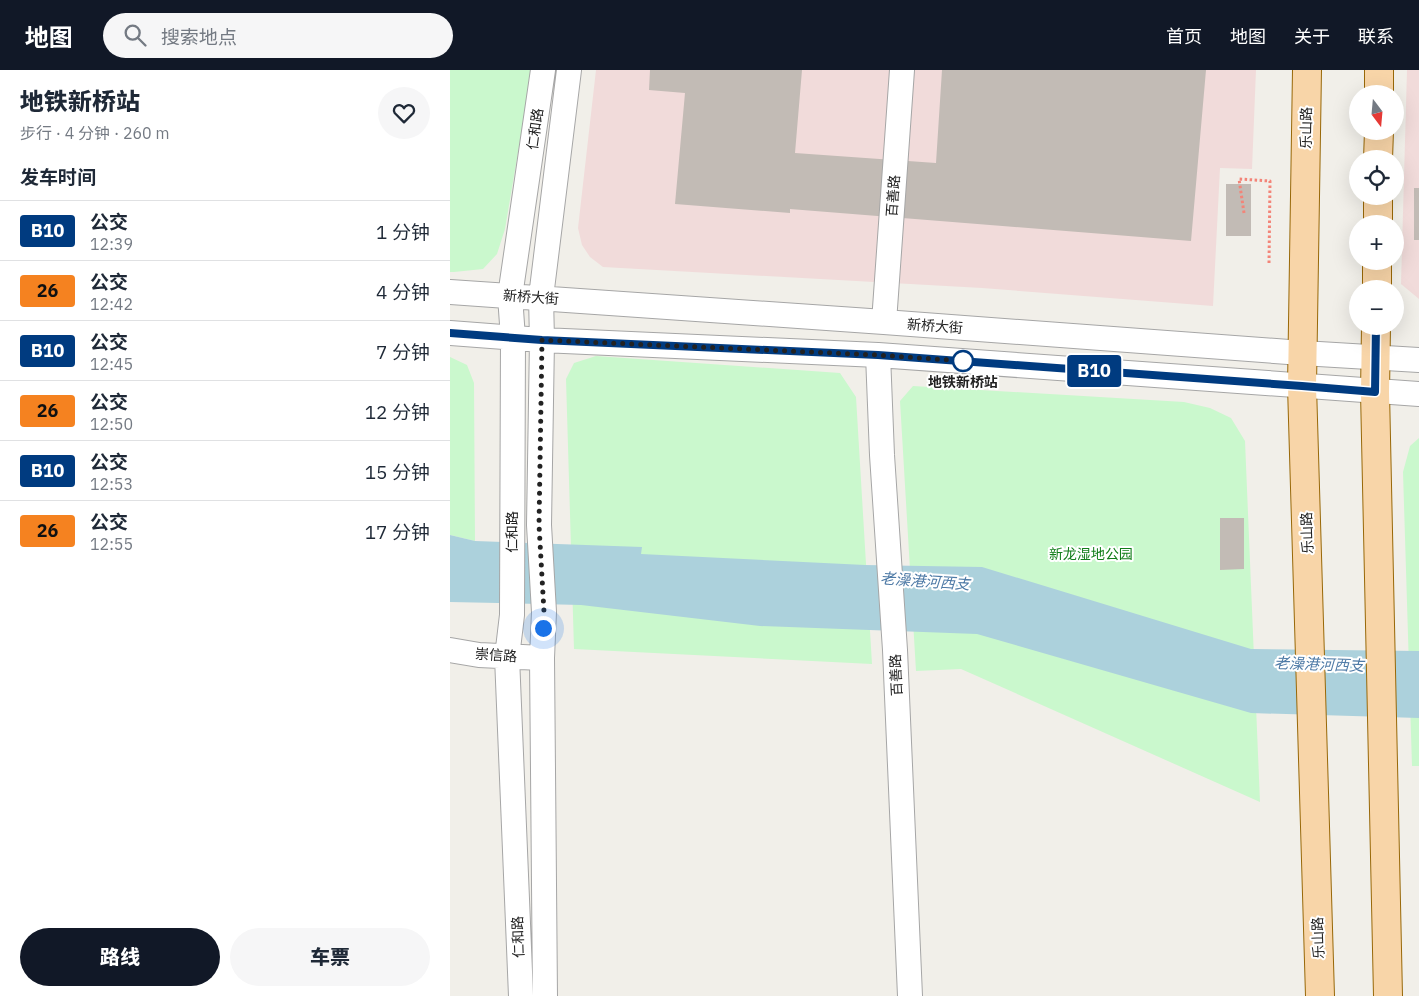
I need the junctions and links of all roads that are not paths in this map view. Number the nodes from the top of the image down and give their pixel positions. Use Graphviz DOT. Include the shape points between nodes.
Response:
graph roads {
  1 [pos="543,70"];
  2 [pos="569,70"];
  3 [pos="902,70"];
  4 [pos="1308,70"];
  5 [pos="1379,70"];
  6 [pos="1379,85"];
  7 [pos="450,292"];
  8 [pos="510,296"];
  9 [pos="541,298"];
  10 [pos="884,322"];
  11 [pos="450,334"];
  12 [pos="1376,335"];
  13 [pos="513,338"];
  14 [pos="542,340"];
  15 [pos="1302,353"];
  16 [pos="878,355"];
  17 [pos="1376,358"];
  18 [pos="1419,360"];
  19 [pos="1302,386"];
  20 [pos="1375,392"];
  21 [pos="1419,394"];
  22 [pos="450,650"];
  23 [pos="507,657"];
  24 [pos="542,658"];
  25 [pos="521,996"];
  26 [pos="545,996"];
  27 [pos="910,996"];
  28 [pos="1320,996"];
  29 [pos="1388,996"];
  1 -- 8 [label="street, 仁和路"];
  2 -- 9 [label="street, 仁和路"];
  3 -- 10 [label="street, 百善路"];
  4 -- 15 [label="main road, 乐山路"];
  5 -- 6 [label="main road"];
  7 -- 8 [label="street, 新桥大街"];
  8 -- 9 [label="street, 新桥大街"];
  8 -- 13 [label="street, 仁和路"];
  9 -- 10 [label="street, 新桥大街"];
  9 -- 14 [label="street, 仁和路"];
  10 -- 15 [label="street, 新桥大街"];
  11 -- 13 [label="street"];
  12 -- 17 [label="main road"];
  13 -- 14 [label="street"];
  13 -- 23 [label="street, 仁和路" via="512,615"];
  14 -- 16 [label="street"];
  14 -- 24 [label="street, 仁和路" via="539,525 544,612"];
  15 -- 17 [label="street, 新桥大街"];
  15 -- 19 [label="main road, 乐山路"];
  16 -- 19 [label="street"];
  16 -- 27 [label="street, 百善路"];
  17 -- 18 [label="street, 新桥大街"];
  17 -- 20 [label="main road"];
  19 -- 20 [label="street"];
  19 -- 28 [label="main road, 乐山路"];
  20 -- 21 [label="street"];
  20 -- 29 [label="main road"];
  22 -- 23 [label="street, 崇信路"];
  23 -- 24 [label="street, 崇信路"];
  23 -- 25 [label="street, 仁和路"];
  24 -- 26 [label="street, 仁和路"];
}
